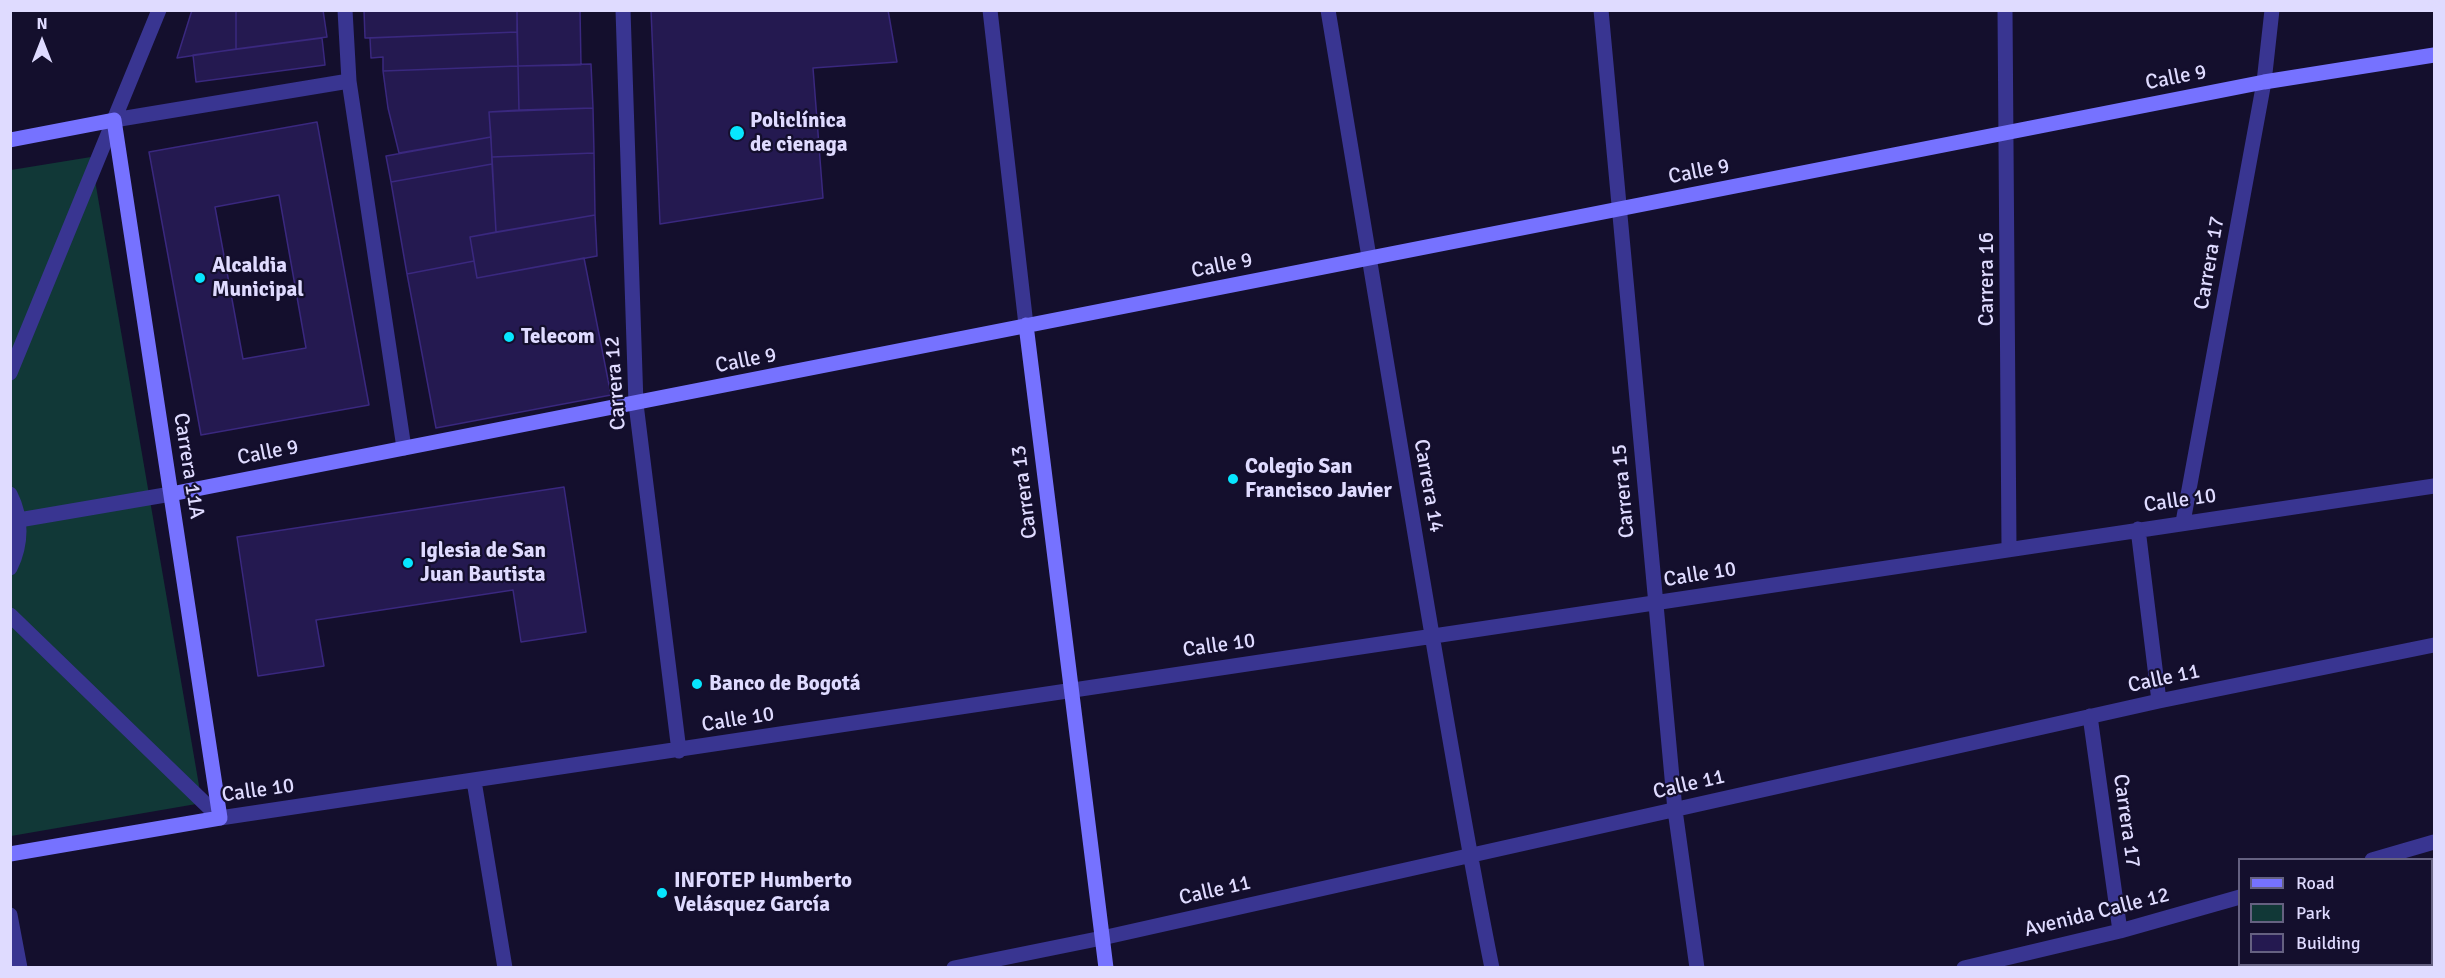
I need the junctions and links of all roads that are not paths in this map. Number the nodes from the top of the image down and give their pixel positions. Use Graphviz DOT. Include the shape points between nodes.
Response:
graph roads {
  1 [pos="159,10"];
  2 [pos="345,10"];
  3 [pos="623,10"];
  4 [pos="990,10"];
  5 [pos="1328,10"];
  6 [pos="1601,10"];
  7 [pos="2005,10"];
  8 [pos="2272,10"];
  9 [pos="2434,55"];
  10 [pos="349,81"];
  11 [pos="2264,82"];
  12 [pos="114,120"];
  13 [pos="2007,133"];
  14 [pos="10,140"];
  15 [pos="1619,209"];
  16 [pos="1368,259"];
  17 [pos="1026,325"];
  18 [pos="10,373"];
  19 [pos="636,404"];
  20 [pos="404,448"];
  21 [pos="2434,486"];
  22 [pos="10,494"];
  23 [pos="171,494"];
  24 [pos="18,520"];
  25 [pos="2183,522"];
  26 [pos="2138,529"];
  27 [pos="2009,548"];
  28 [pos="10,568"];
  29 [pos="1655,603"];
  30 [pos="10,615"];
  31 [pos="1432,635"];
  32 [pos="2434,645"];
  33 [pos="1070,689"];
  34 [pos="2159,701"];
  35 [pos="2090,716"];
  36 [pos="679,751"];
  37 [pos="474,781"];
  38 [pos="1674,810"];
  39 [pos="220,818"];
  40 [pos="2434,842"];
  41 [pos="10,854"];
  42 [pos="1470,855"];
  43 [pos="2379,858"];
  44 [pos="2238,898"];
  45 [pos="10,915"];
  46 [pos="2120,931"];
  47 [pos="1102,938"];
  48 [pos="1974,966"];
  49 [pos="20,968"];
  50 [pos="505,968"];
  51 [pos="954,968"];
  52 [pos="1106,968"];
  53 [pos="1492,968"];
  54 [pos="1697,968"];
  1 -- 12 [label="street"];
  2 -- 10 [label="street"];
  3 -- 19 [label="street, Carrera 12"];
  4 -- 17 [label="street, Carrera 13"];
  5 -- 16 [label="street, Carrera 14"];
  6 -- 15 [label="street, Carrera 15"];
  7 -- 13 [label="street, Carrera 16"];
  8 -- 11 [label="street, Carrera 17"];
  9 -- 11 [label="street, Calle 9"];
  10 -- 12 [label="street"];
  10 -- 20 [label="street"];
  11 -- 13 [label="street, Calle 9"];
  11 -- 25 [label="street, Carrera 17"];
  12 -- 14 [label="street"];
  12 -- 18 [label="street"];
  12 -- 23 [label="street, Carrera 11A"];
  13 -- 15 [label="street, Calle 9"];
  13 -- 27 [label="street, Carrera 16"];
  15 -- 16 [label="street, Calle 9"];
  15 -- 29 [label="street, Carrera 15"];
  16 -- 17 [label="street, Calle 9"];
  16 -- 31 [label="street, Carrera 14"];
  17 -- 19 [label="street, Calle 9"];
  17 -- 33 [label="street, Carrera 13"];
  19 -- 20 [label="street, Calle 9"];
  19 -- 36 [label="street, Carrera 12"];
  20 -- 23 [label="street, Calle 9"];
  21 -- 25 [label="street, Calle 10"];
  22 -- 24 [label="street"];
  23 -- 24 [label="street, Calle 9"];
  23 -- 39 [label="street, Carrera 11A"];
  24 -- 28 [label="street" via="18,549"];
  25 -- 26 [label="street, Calle 10"];
  26 -- 27 [label="street, Calle 10"];
  26 -- 34 [label="street"];
  27 -- 29 [label="street, Calle 10"];
  29 -- 31 [label="street, Calle 10"];
  29 -- 38 [label="street, Carrera 15"];
  30 -- 39 [label="street"];
  31 -- 33 [label="street, Calle 10"];
  31 -- 42 [label="street, Carrera 14"];
  32 -- 34 [label="street, Calle 11"];
  33 -- 36 [label="street, Calle 10"];
  33 -- 47 [label="street, Carrera 13"];
  34 -- 35 [label="street, Calle 11"];
  35 -- 38 [label="street, Calle 11"];
  35 -- 46 [label="street, Carrera 17"];
  36 -- 37 [label="street, Calle 10"];
  37 -- 39 [label="street, Calle 10"];
  37 -- 50 [label="street"];
  38 -- 42 [label="street, Calle 11"];
  38 -- 54 [label="street, Carrera 15"];
  39 -- 41 [label="street, Calle 10"];
  40 -- 43 [label="street"];
  42 -- 47 [label="street, Calle 11"];
  42 -- 53 [label="street, Carrera 14"];
  44 -- 46 [label="street, Avenida Calle 12"];
  45 -- 49 [label="street"];
  46 -- 48 [label="street, Avenida Calle 12"];
  47 -- 51 [label="street, Calle 11"];
  47 -- 52 [label="street, Carrera 13"];
}
